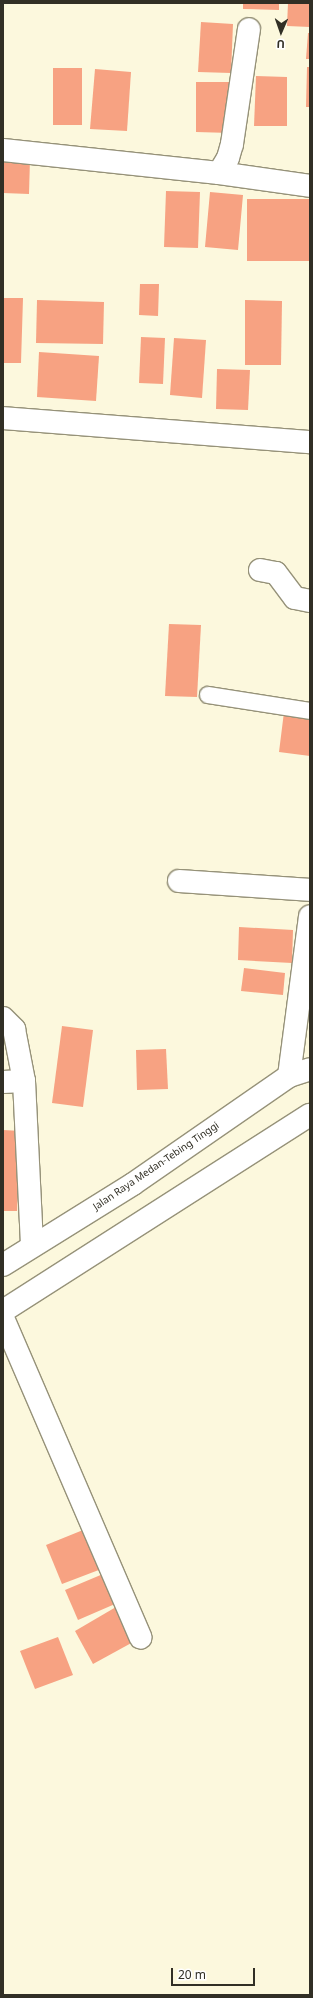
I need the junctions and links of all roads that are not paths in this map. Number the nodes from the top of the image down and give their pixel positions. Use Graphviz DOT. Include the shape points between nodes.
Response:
graph roads {
  1 [pos="249,29"];
  2 [pos="3,150"];
  3 [pos="219,173"];
  4 [pos="310,186"];
  5 [pos="3,418"];
  6 [pos="310,442"];
  7 [pos="260,570"];
  8 [pos="310,601"];
  9 [pos="208,695"];
  10 [pos="310,711"];
  11 [pos="179,881"];
  12 [pos="310,890"];
  13 [pos="310,916"];
  14 [pos="3,1018"];
  15 [pos="310,1069"];
  16 [pos="289,1076"];
  17 [pos="24,1081"];
  18 [pos="3,1082"];
  19 [pos="310,1115"];
  20 [pos="32,1246"];
  21 [pos="3,1265"];
  22 [pos="3,1311"];
  23 [pos="3,1318"];
  24 [pos="140,1638"];
  1 -- 3 [label="main road" via="232,144 228,158"];
  2 -- 3 [label="main road"];
  3 -- 4 [label="main road"];
  5 -- 6 [label="main road"];
  7 -- 8 [label="main road" via="276,573 295,598"];
  9 -- 10 [label="lane"];
  11 -- 12 [label="main road"];
  13 -- 16 [label="main road"];
  14 -- 17 [label="main road" via="14,1030"];
  15 -- 16 [label="main road, Jalan Raya Medan-Tebing Tinggi"];
  16 -- 20 [label="main road, Jalan Raya Medan-Tebing Tinggi" via="133,1184"];
  17 -- 18 [label="main road"];
  17 -- 20 [label="main road"];
  19 -- 22 [label="main road"];
  20 -- 21 [label="main road, Jalan Raya Medan-Tebing Tinggi"];
  23 -- 24 [label="main road"];
}
